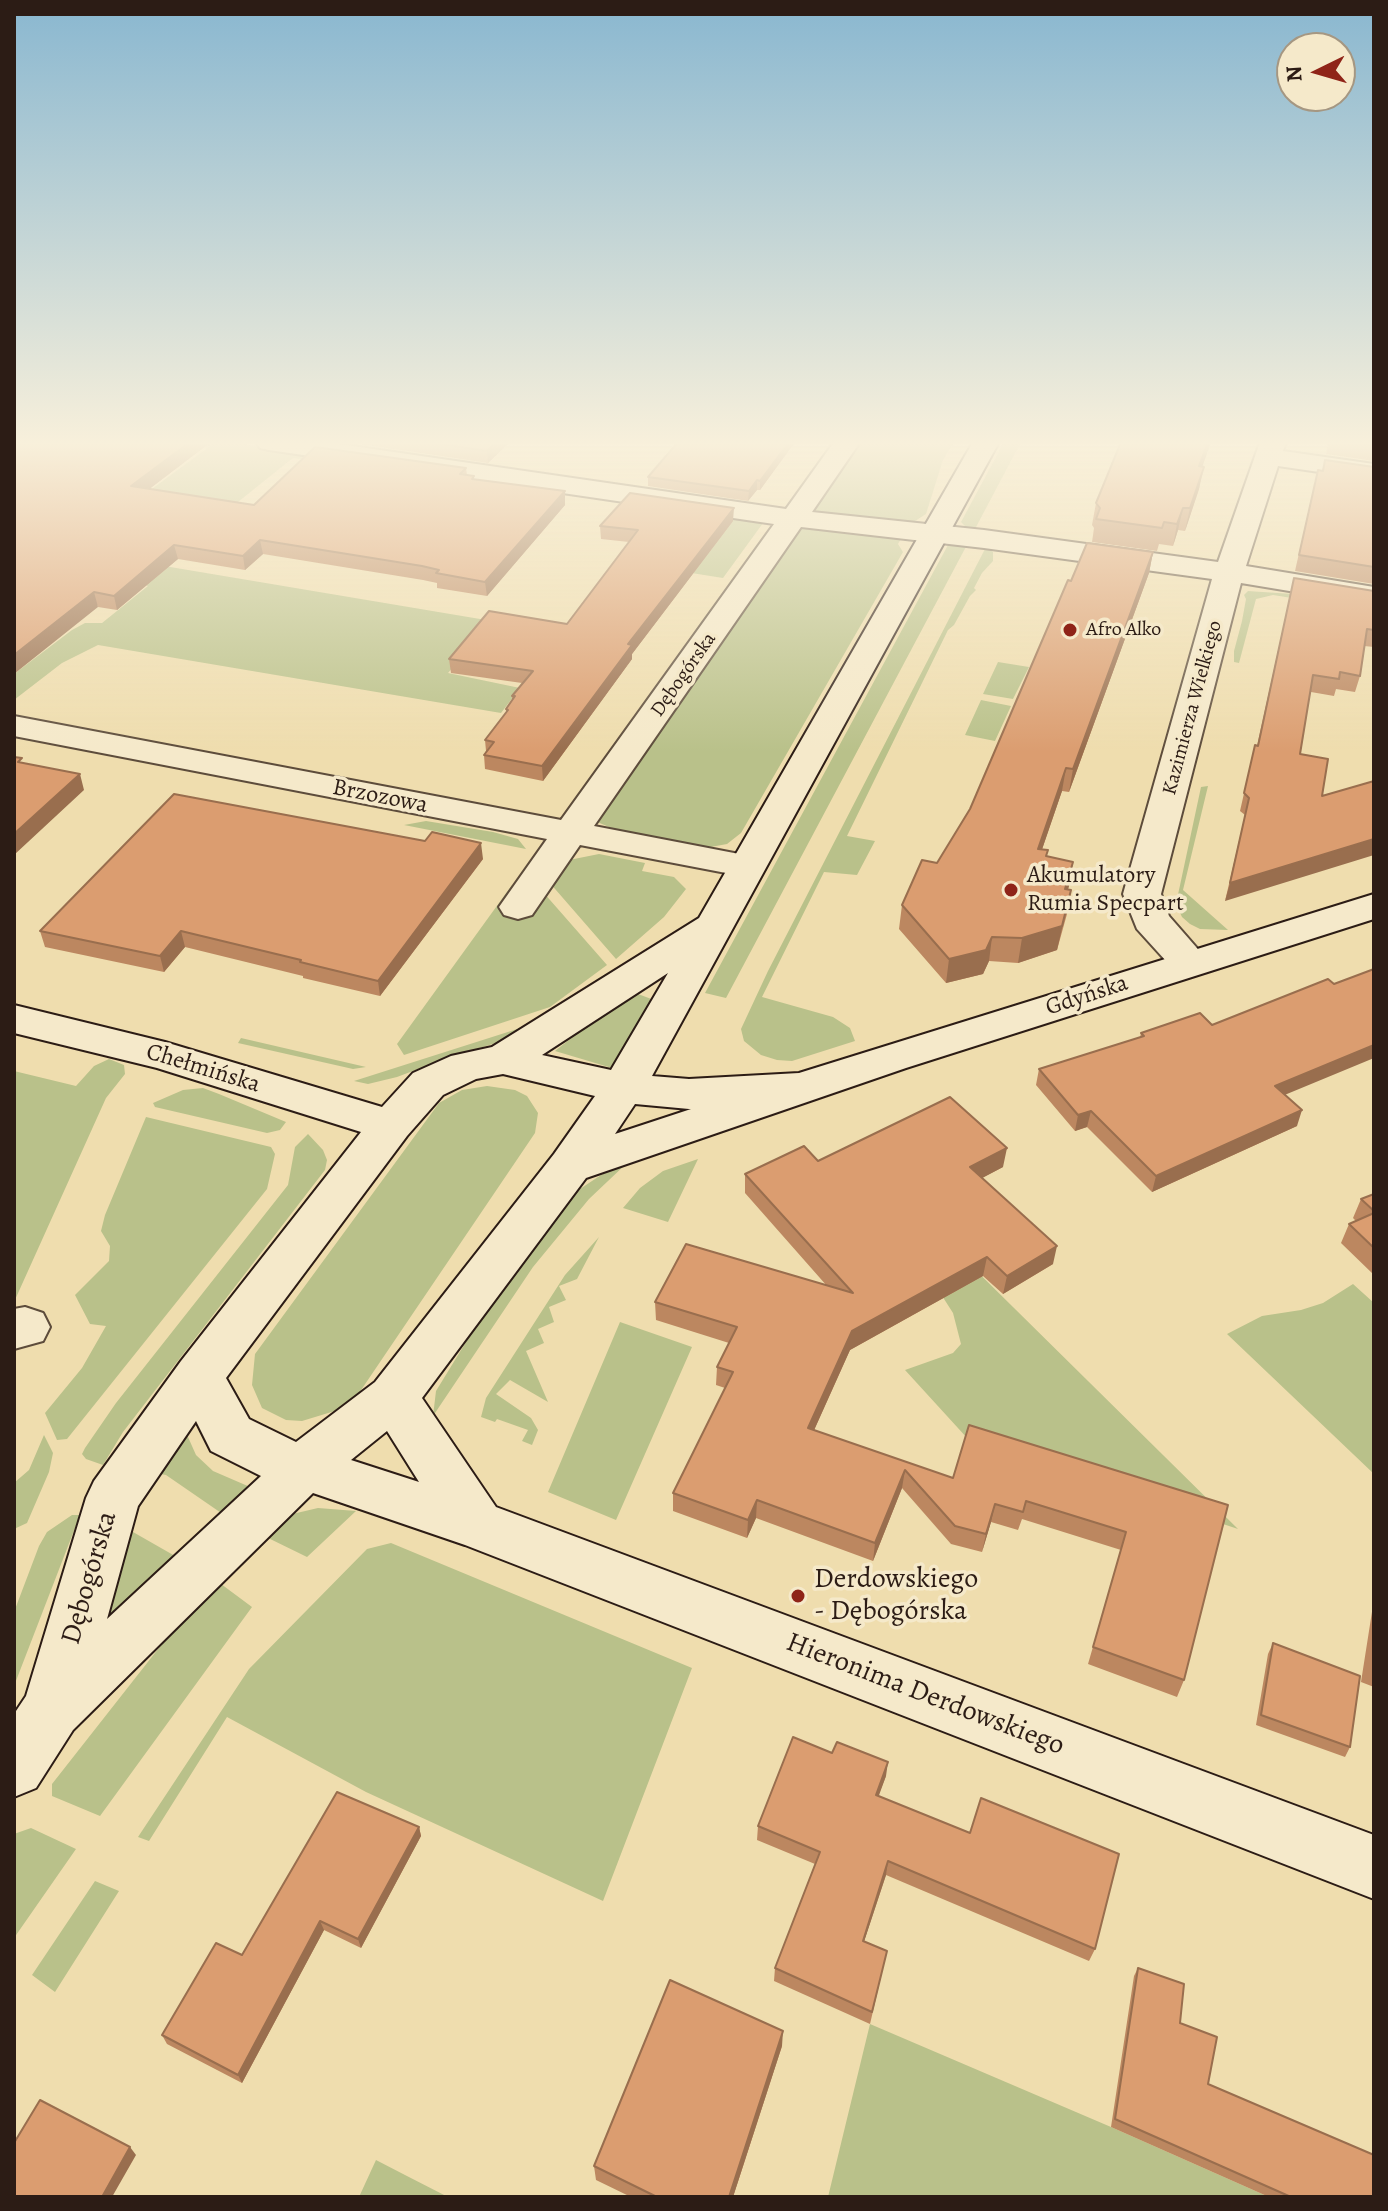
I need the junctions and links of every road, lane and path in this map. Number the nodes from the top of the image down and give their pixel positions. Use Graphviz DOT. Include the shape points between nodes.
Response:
graph roads {
  1 [pos="775,545"];
  2 [pos="928,545"];
  3 [pos="1027,545"];
  4 [pos="1238,545"];
  5 [pos="1229,572"];
  6 [pos="1374,596"];
  7 [pos="14,726"];
  8 [pos="572,834"];
  9 [pos="747,866"];
  10 [pos="1374,906"];
  11 [pos="518,907"];
  12 [pos="711,926"];
  13 [pos="1190,963"];
  14 [pos="14,1019"];
  15 [pos="503,1060"];
  16 [pos="623,1088"];
  17 [pos="802,1088"];
  18 [pos="391,1125"];
  19 [pos="570,1166"];
  20 [pos="199,1376"];
  21 [pos="393,1397"];
  22 [pos="303,1467"];
  23 [pos="476,1524"];
  24 [pos="52,1710"];
  25 [pos="14,1767"];
  26 [pos="1374,1867"];
  1 -- 8 [label="street, Dębogórska"];
  2 -- 9 [label="street"];
  3 -- 5 [label="street"];
  4 -- 5 [label="street, Kazimierza Wielkiego"];
  5 -- 6 [label="street"];
  5 -- 13 [label="street, Kazimierza Wielkiego" via="1142,894 1151,920"];
  7 -- 8 [label="street, Brzozowa"];
  8 -- 9 [label="street, Brzozowa"];
  8 -- 11 [label="street, Dębogórska"];
  9 -- 12 [label="street"];
  10 -- 13 [label="street, Gdyńska"];
  12 -- 15 [label="street"];
  12 -- 16 [label="street"];
  13 -- 17 [label="street, Gdyńska"];
  14 -- 18 [label="street, Chełmińska" via="165,1056"];
  15 -- 16 [label="street, Gdyńska"];
  15 -- 18 [label="street, Dębogórska" via="466,1066 428,1084"];
  16 -- 17 [label="street, Gdyńska" via="689,1094"];
  16 -- 19 [label="street, Dębogórska"];
  17 -- 19 [label="street, Gdyńska"];
  18 -- 20 [label="street, Dębogórska"];
  19 -- 21 [label="street, Dębogórska"];
  20 -- 22 [label="street, Hieronima Derdowskiego" via="230,1435 263,1454"];
  20 -- 24 [label="street, Dębogórska" via="113,1498"];
  21 -- 22 [label="street, Dębogórska"];
  21 -- 23 [label="street"];
  22 -- 23 [label="street, Hieronima Derdowskiego"];
  22 -- 24 [label="street, Dębogórska"];
  23 -- 26 [label="street, Hieronima Derdowskiego"];
  24 -- 25 [label="street, Dębogórska"];
}
